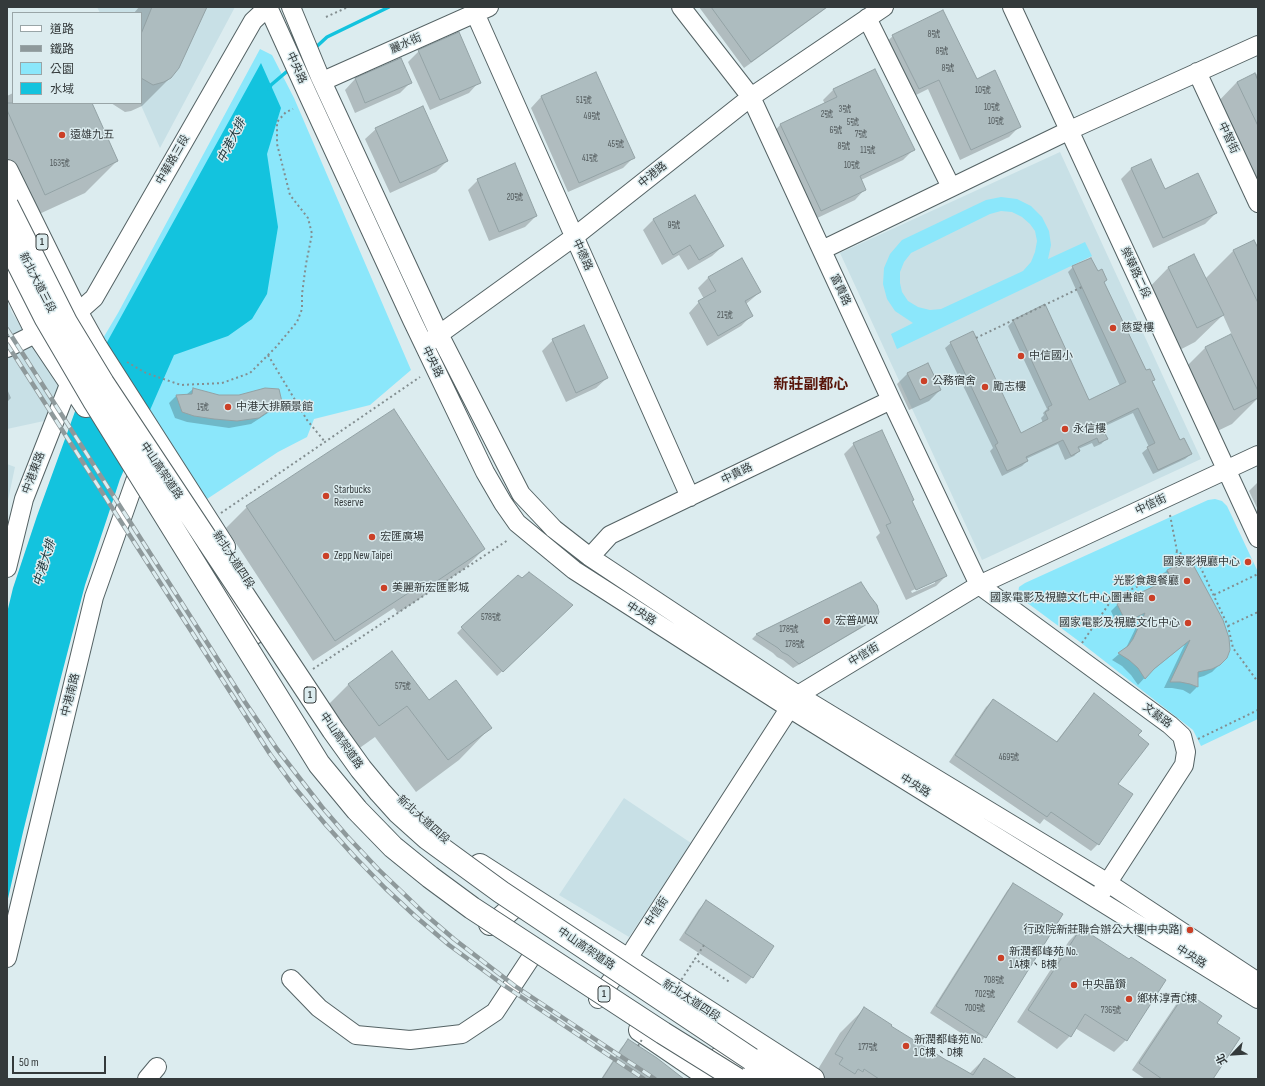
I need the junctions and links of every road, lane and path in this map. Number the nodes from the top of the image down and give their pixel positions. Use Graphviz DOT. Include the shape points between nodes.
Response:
graph roads {
  1 [pos="268,7"];
  2 [pos="291,7"];
  3 [pos="348,7"];
  4 [pos="681,7"];
  5 [pos="884,7"];
  6 [pos="1012,7"];
  7 [pos="482,10"];
  8 [pos="326,17"];
  9 [pos="867,18"];
  10 [pos="1258,45"];
  11 [pos="1197,72"];
  12 [pos="321,79"];
  13 [pos="751,96"];
  14 [pos="293,109"];
  15 [pos="1070,130"];
  16 [pos="7,171"];
  17 [pos="951,187"];
  18 [pos="1258,203"];
  19 [pos="7,205"];
  20 [pos="7,221"];
  21 [pos="574,237"];
  22 [pos="7,242"];
  23 [pos="822,250"];
  24 [pos="7,273"];
  25 [pos="1082,287"];
  26 [pos="77,313"];
  27 [pos="58,323"];
  28 [pos="37,333"];
  29 [pos="439,334"];
  30 [pos="976,338"];
  31 [pos="69,342"];
  32 [pos="424,346"];
  33 [pos="7,348"];
  34 [pos="268,355"];
  35 [pos="121,359"];
  36 [pos="78,374"];
  37 [pos="420,377"];
  38 [pos="891,400"];
  39 [pos="152,436"];
  40 [pos="325,442"];
  41 [pos="1258,455"];
  42 [pos="1226,471"];
  43 [pos="136,472"];
  44 [pos="690,497"];
  45 [pos="1170,515"];
  46 [pos="217,516"];
  47 [pos="1258,538"];
  48 [pos="508,540"];
  49 [pos="1177,551"];
  50 [pos="590,557"];
  51 [pos="7,568"];
  52 [pos="1177,568"];
  53 [pos="1168,572"];
  54 [pos="1258,574"];
  55 [pos="979,585"];
  56 [pos="1214,595"];
  57 [pos="1258,612"];
  58 [pos="1228,626"];
  59 [pos="1079,647"];
  60 [pos="313,669"];
  61 [pos="1258,682"];
  62 [pos="794,701"];
  63 [pos="1258,710"];
  64 [pos="1196,740"];
  65 [pos="1108,883"];
  66 [pos="511,885"];
  67 [pos="1097,899"];
  68 [pos="490,924"];
  69 [pos="704,945"];
  70 [pos="534,953"];
  71 [pos="7,958"];
  72 [pos="626,959"];
  73 [pos="291,978"];
  74 [pos="1258,982"];
  75 [pos="731,983"];
  76 [pos="601,995"];
  77 [pos="1258,999"];
  78 [pos="753,1069"];
  79 [pos="712,1079"];
  80 [pos="737,1079"];
  81 [pos="783,1079"];
  82 [pos="813,1079"];
  1 -- 26 [label="street, 中華路三段" via="253,21 94,298"];
  1 -- 32 [label="street, 中央路"];
  2 -- 12 [label="street, 中央路"];
  3 -- 8 [label="path"];
  4 -- 13 [label="street, 富貴路"];
  5 -- 9 [label="street, 中港路"];
  6 -- 15 [label="street, 榮華路二段"];
  7 -- 12 [label="street, 麗水街"];
  7 -- 21 [label="street, 中德路"];
  9 -- 13 [label="street, 中港路"];
  9 -- 17 [label="street"];
  10 -- 11 [label="street"];
  11 -- 15 [label="street"];
  11 -- 18 [label="street, 中智街"];
  12 -- 29 [label="street, 中央路"];
  13 -- 21 [label="street, 中港路"];
  13 -- 23 [label="street, 富貴路"];
  14 -- 34 [label="path" via="286,112 278,122 277,144 290,196 308,218 312,234 302,309 297,322"];
  15 -- 17 [label="street"];
  15 -- 42 [label="street, 榮華路二段"];
  16 -- 26 [label="main road, 新北大道三段 / 1"];
  17 -- 23 [label="street"];
  19 -- 78 [label="main road, 中山高架道路 / 1, bridge" via="66,322 102,383 333,730 380,792 427,838"];
  20 -- 27 [label="main road, 新北大道三段 / 1"];
  21 -- 29 [label="street, 中港路"];
  21 -- 44 [label="street, 中德路"];
  22 -- 80 [label="main road, 中山高架道路 / 1, bridge" via="46,319 98,407 319,764 357,810 393,846 472,908"];
  23 -- 38 [label="street, 富貴路"];
  24 -- 28 [label="main road, 新北大道三段 / 1"];
  25 -- 30 [label="path"];
  26 -- 27 [label="street, 中華路三段"];
  26 -- 39 [label="main road, 新北大道四段 / 1"];
  27 -- 28 [label="street, 中華路三段"];
  27 -- 31 [label="main road, 新北大道四段 / 1"];
  28 -- 33 [label="street, 中華路三段"];
  28 -- 36 [label="main road, 新北大道四段 / 1"];
  29 -- 32 [label="street, 中港路"];
  29 -- 50 [label="street, 中央路" via="521,494 554,529"];
  31 -- 36 [label="main road, 新北大道四段 / 1"];
  31 -- 43 [label="main road, 新北大道四段 / 1, bridge" via="119,430"];
  32 -- 62 [label="street, 中央路" via="485,472 517,523 574,570"];
  34 -- 35 [label="path" via="250,373 222,383 181,385 146,373"];
  34 -- 40 [label="path" via="307,420"];
  36 -- 39 [label="main road, 新北大道四段 / 1, bridge"];
  36 -- 43 [label="main road, 新北大道四段 / 1"];
  36 -- 51 [label="street, 中港東路" via="24,499"];
  37 -- 40 [label="path"];
  38 -- 44 [label="street, 中貴路"];
  38 -- 55 [label="street, 富貴路"];
  39 -- 43 [label="street, 中港南路"];
  39 -- 66 [label="main road, 新北大道四段 / 1" via="354,745 379,778 440,837"];
  40 -- 46 [label="path"];
  41 -- 42 [label="street, 中信街"];
  42 -- 47 [label="street, 榮華路二段"];
  42 -- 55 [label="street, 中信街"];
  43 -- 68 [label="main road, 新北大道四段 / 1" via="312,763 334,793 370,835 400,863"];
  43 -- 71 [label="street, 中港南路" via="94,597"];
  43 -- 78 [label="main road, bridge" via="162,485 342,769 366,799 400,834 455,877 625,991"];
  44 -- 50 [label="street, 中貴路" via="610,535"];
  45 -- 49 [label="path"];
  48 -- 60 [label="path"];
  49 -- 52 [label="path"];
  49 -- 56 [label="path" via="1199,564"];
  50 -- 62 [label="street, 中央路"];
  53 -- 59 [label="path" via="1113,598"];
  54 -- 56 [label="path"];
  55 -- 62 [label="street, 中信街"];
  55 -- 65 [label="street, 文藝路" via="1182,736 1186,752 1184,765"];
  56 -- 58 [label="path"];
  57 -- 58 [label="path"];
  58 -- 61 [label="path" via="1233,648"];
  62 -- 65 [label="street, 中央路"];
  62 -- 67 [label="street, 中央路"];
  62 -- 72 [label="street, 中信街"];
  63 -- 64 [label="path"];
  65 -- 67 [label="street, 文藝路"];
  65 -- 74 [label="street, 中央路"];
  66 -- 68 [label="main road" via="515,896 512,908 502,918"];
  66 -- 72 [label="main road, 新北大道四段 / 1"];
  67 -- 77 [label="street, 中央路"];
  68 -- 70 [label="main road, 新北大道四段 / 1"];
  69 -- 75 [label="path" via="695,959"];
  70 -- 73 [label="street" via="495,1012 462,1034 410,1040 356,1035 320,1008"];
  70 -- 76 [label="main road, 新北大道四段 / 1"];
  72 -- 76 [label="street, 中信街"];
  72 -- 82 [label="main road, 新北大道四段 / 1"];
  76 -- 78 [label="main road, 新北大道四段 / 1"];
  76 -- 79 [label="main road, 新北大道四段 / 1" via="687,1063"];
  78 -- 81 [label="main road, 中山高架道路 / 1"];
}
